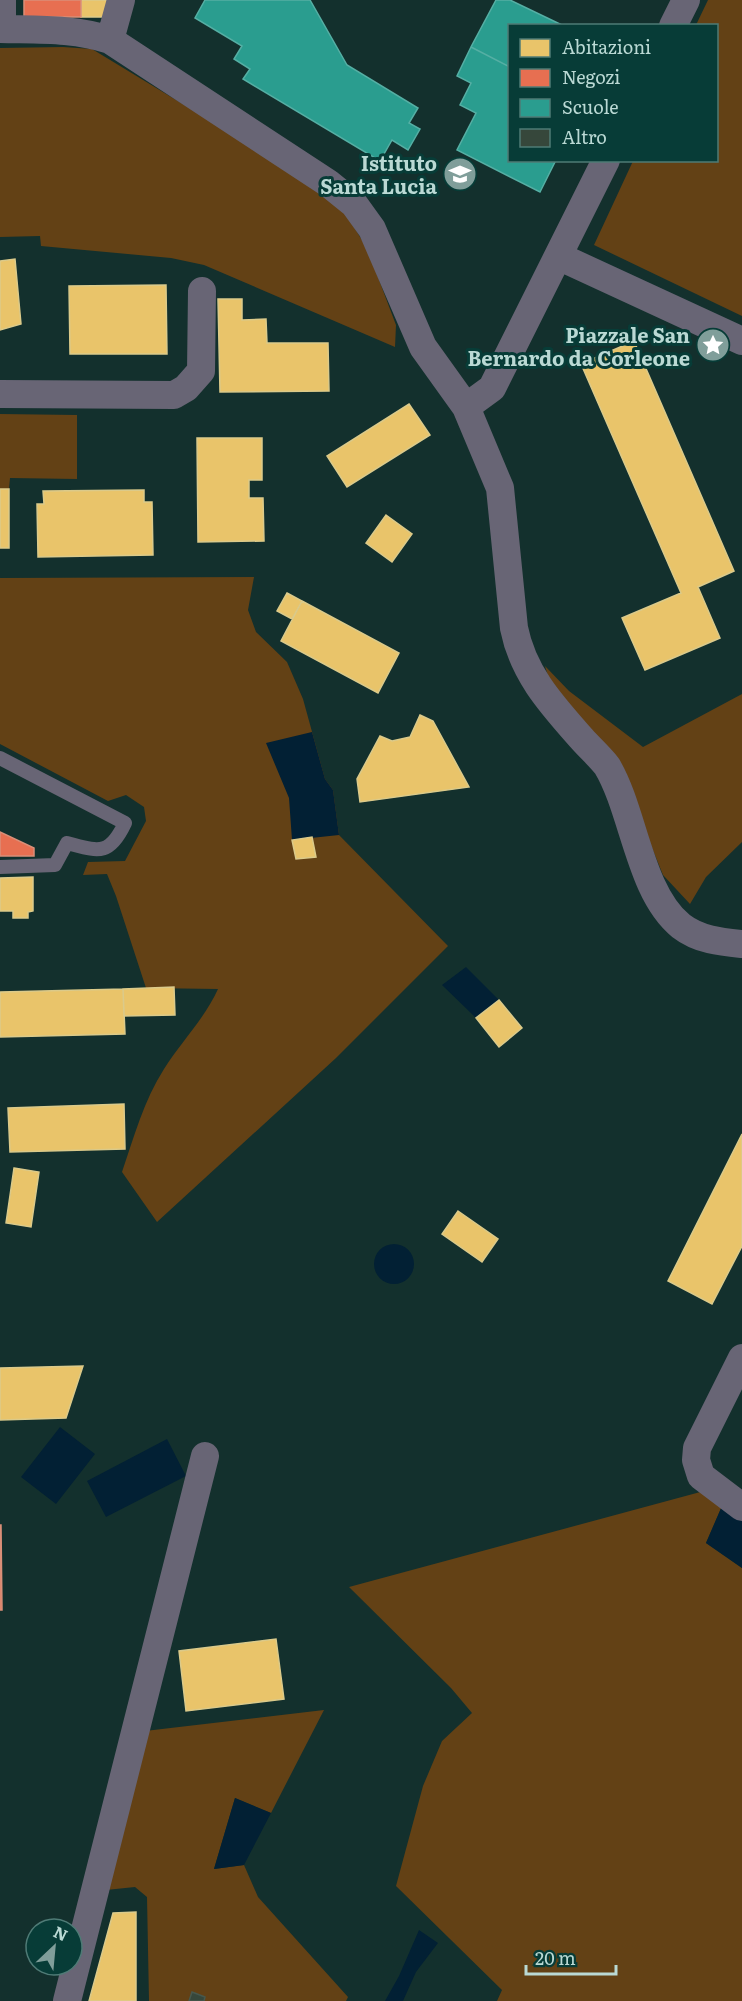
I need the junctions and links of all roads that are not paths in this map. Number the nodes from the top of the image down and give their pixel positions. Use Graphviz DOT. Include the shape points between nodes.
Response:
graph roads {
  1 [pos="2,0"];
  2 [pos="121,0"];
  3 [pos="686,0"];
  4 [pos="674,24"];
  5 [pos="1,29"];
  6 [pos="110,40"];
  7 [pos="605,162"];
  8 [pos="558,256"];
  9 [pos="202,291"];
  10 [pos="742,341"];
  11 [pos="0,394"];
  12 [pos="466,407"];
  13 [pos="0,758"];
  14 [pos="0,867"];
  15 [pos="742,944"];
  16 [pos="742,1358"];
  17 [pos="206,1456"];
  18 [pos="742,1507"];
  19 [pos="67,2001"];
  1 -- 5 [label="street"];
  2 -- 6 [label="street"];
  3 -- 4 [label="street"];
  5 -- 6 [label="street" via="68,30"];
  6 -- 12 [label="street" via="354,204 372,229 423,347"];
  7 -- 8 [label="street"];
  8 -- 10 [label="street"];
  8 -- 12 [label="street" via="492,388"];
  9 -- 11 [label="street" via="201,372 174,395"];
  12 -- 15 [label="street" via="500,488 514,628 536,684 606,765 664,907 681,927 700,937"];
  13 -- 14 [label="lane" via="125,823 118,838 106,848 97,851 67,843 55,865"];
  16 -- 18 [label="street" via="697,1448 696,1460 701,1476"];
  17 -- 19 [label="street"];
}
